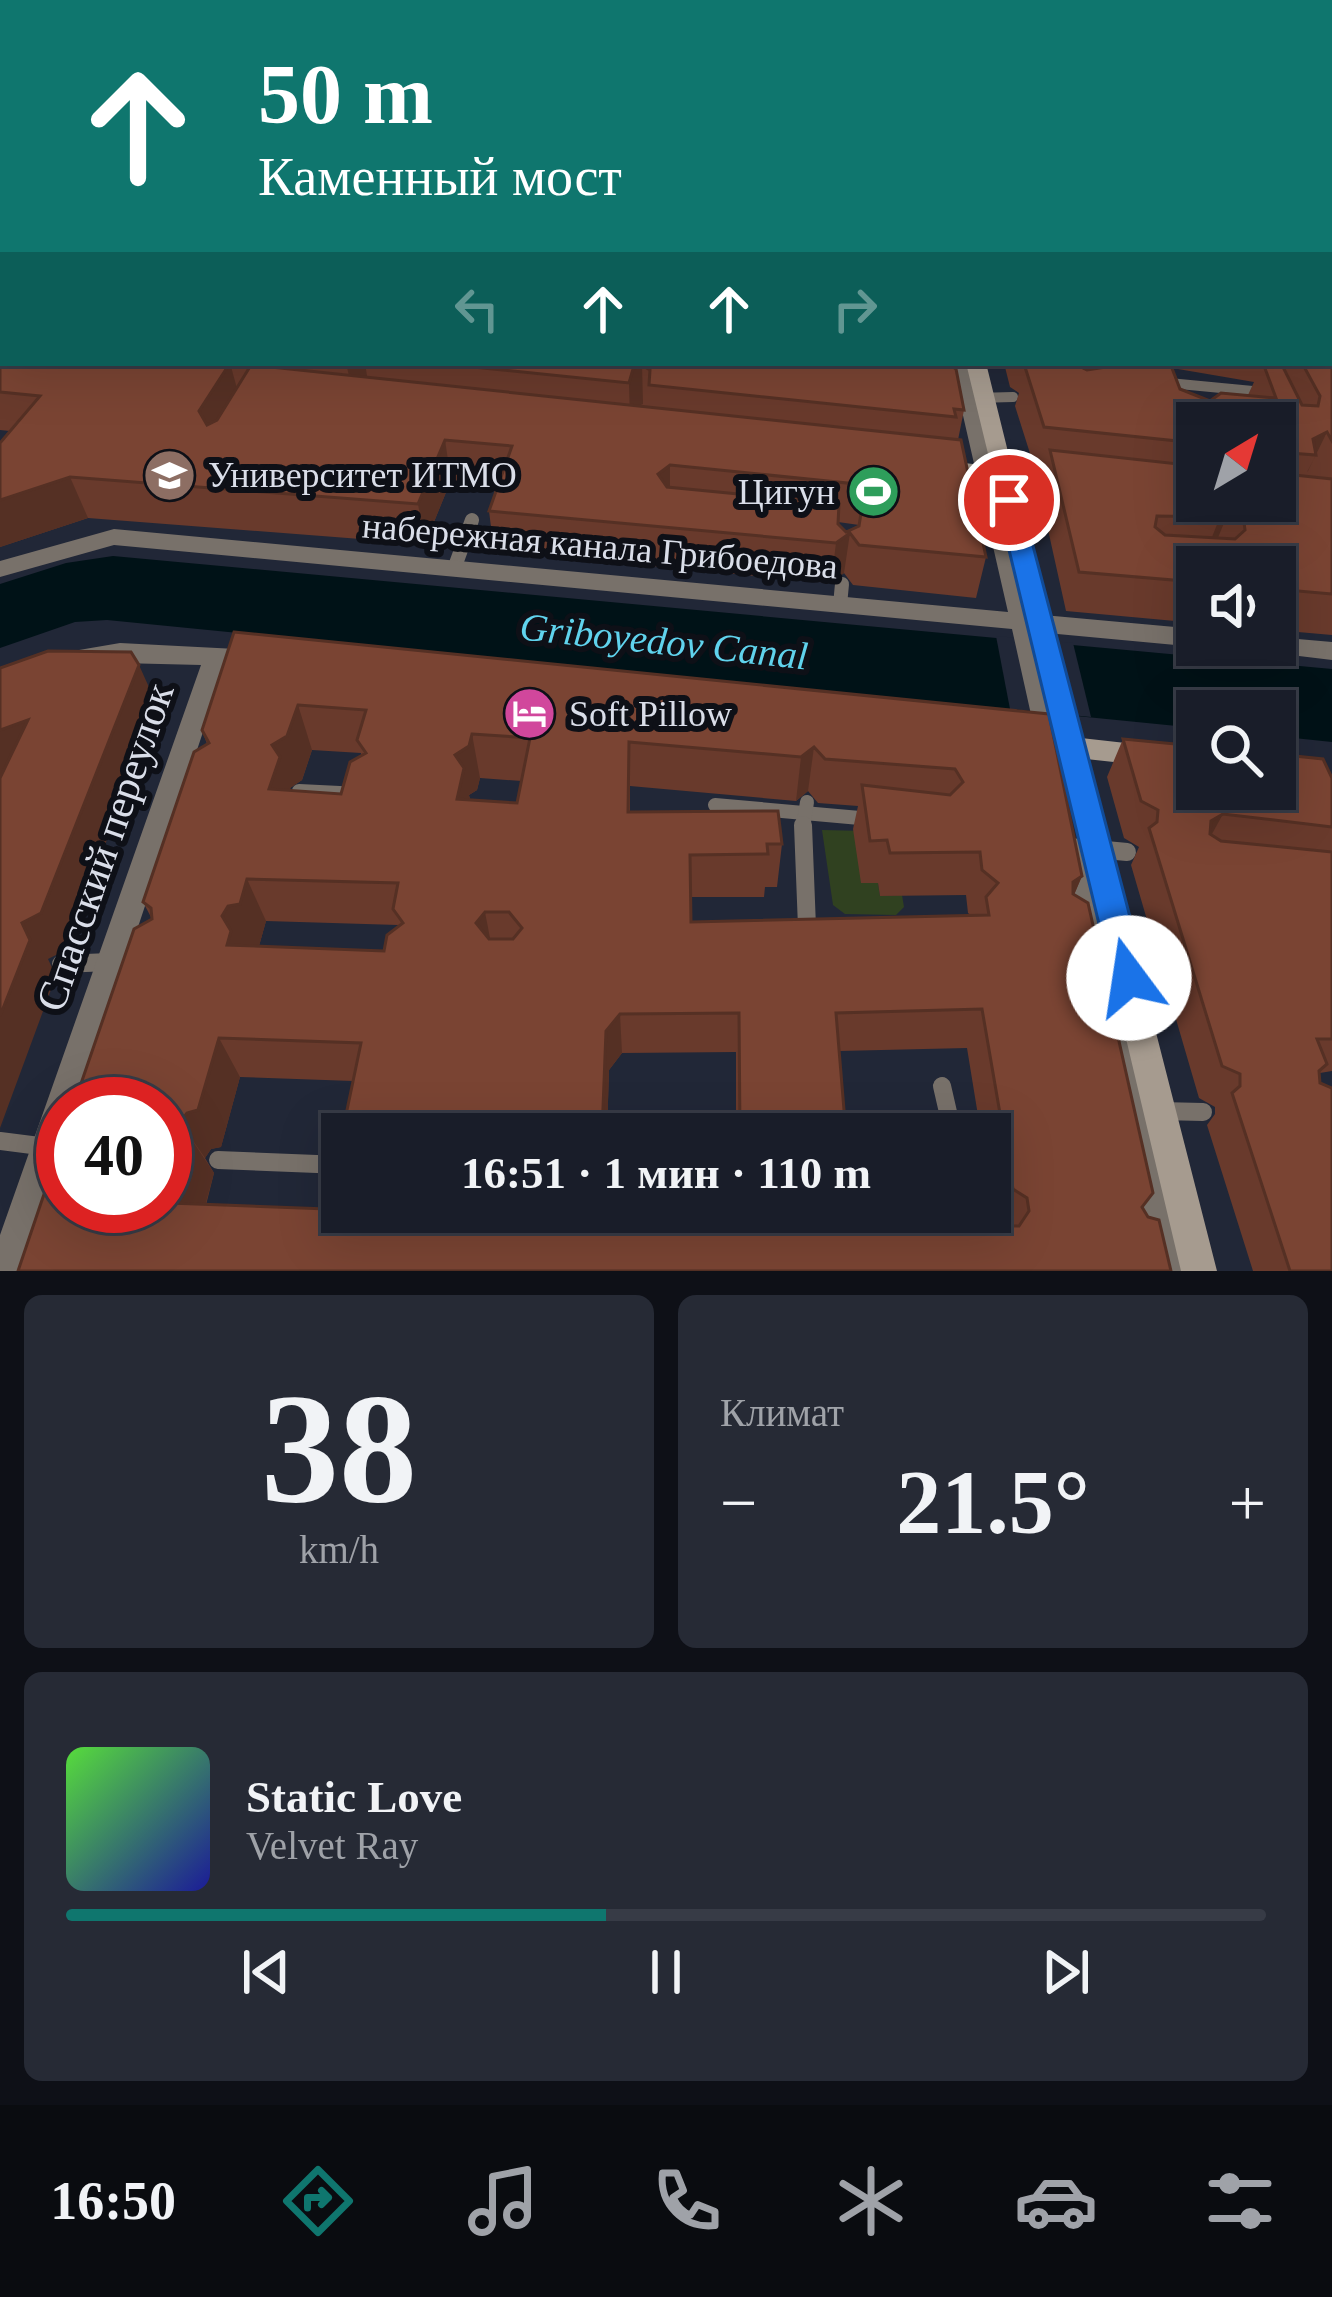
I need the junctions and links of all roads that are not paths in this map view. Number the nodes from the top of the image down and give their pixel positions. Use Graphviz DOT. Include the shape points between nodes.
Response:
graph roads {
  1 [pos="962,366"];
  2 [pos="975,366"];
  3 [pos="1013,397"];
  4 [pos="969,399"];
  5 [pos="1174,400"];
  6 [pos="1276,402"];
  7 [pos="913,464"];
  8 [pos="995,473"];
  9 [pos="1090,483"];
  10 [pos="472,520"];
  11 [pos="0,569"];
  12 [pos="454,569"];
  13 [pos="1032,631"];
  14 [pos="1176,637"];
  15 [pos="1296,648"];
  16 [pos="1332,651"];
  17 [pos="217,655"];
  18 [pos="288,662"];
  19 [pos="56,665"];
  20 [pos="1049,732"];
  21 [pos="1176,757"];
  22 [pos="299,790"];
  23 [pos="367,795"];
  24 [pos="715,805"];
  25 [pos="806,808"];
  26 [pos="893,821"];
  27 [pos="807,926"];
  28 [pos="830,926"];
  29 [pos="786,927"];
  30 [pos="1096,933"];
  31 [pos="119,961"];
  32 [pos="61,964"];
  33 [pos="79,1077"];
  34 [pos="942,1086"];
  35 [pos="1160,1111"];
  36 [pos="1203,1112"];
  37 [pos="948,1113"];
  38 [pos="0,1142"];
  39 [pos="36,1146"];
  40 [pos="218,1160"];
  41 [pos="321,1165"];
  42 [pos="36,1194"];
  43 [pos="986,1233"];
  44 [pos="997,1239"];
  45 [pos="1174,1248"];
  46 [pos="4,1271"];
  47 [pos="1174,1271"];
  1 -- 4 [label="street"];
  2 -- 4 [label="street"];
  3 -- 4 [label="lane"];
  4 -- 8 [label="street"];
  5 -- 6 [label="lane" via="1168,382 1271,393"];
  7 -- 8 [label="street"];
  8 -- 9 [label="street"];
  8 -- 13 [label="street"];
  10 -- 12 [label="lane"];
  11 -- 12 [label="street, набережная канала Грибоедова" via="114,537"];
  12 -- 13 [label="street, набережная канала Грибоедова" via="841,595"];
  13 -- 14 [label="street, набережная канала Грибоедова"];
  13 -- 20 [label="street"];
  15 -- 16 [label="street"];
  17 -- 18 [label="street"];
  17 -- 19 [label="street" via="120,652"];
  17 -- 31 [label="street, Спасский переулок"];
  20 -- 21 [label="street"];
  20 -- 30 [label="street"];
  20 -- 30 [label="street" via="1111,851"];
  22 -- 23 [label="lane"];
  24 -- 25 [label="lane"];
  25 -- 26 [label="lane"];
  25 -- 27 [label="lane" via="800,842"];
  27 -- 28 [label="lane"];
  27 -- 29 [label="lane"];
  30 -- 35 [label="street"];
  30 -- 45 [label="street"];
  31 -- 32 [label="lane"];
  31 -- 33 [label="street, Спасский переулок"];
  34 -- 37 [label="lane"];
  35 -- 36 [label="lane"];
  35 -- 45 [label="street"];
  38 -- 39 [label="lane"];
  40 -- 41 [label="lane"];
  42 -- 46 [label="street, Спасский переулок"];
  43 -- 44 [label="lane"];
  45 -- 47 [label="street"];
}
